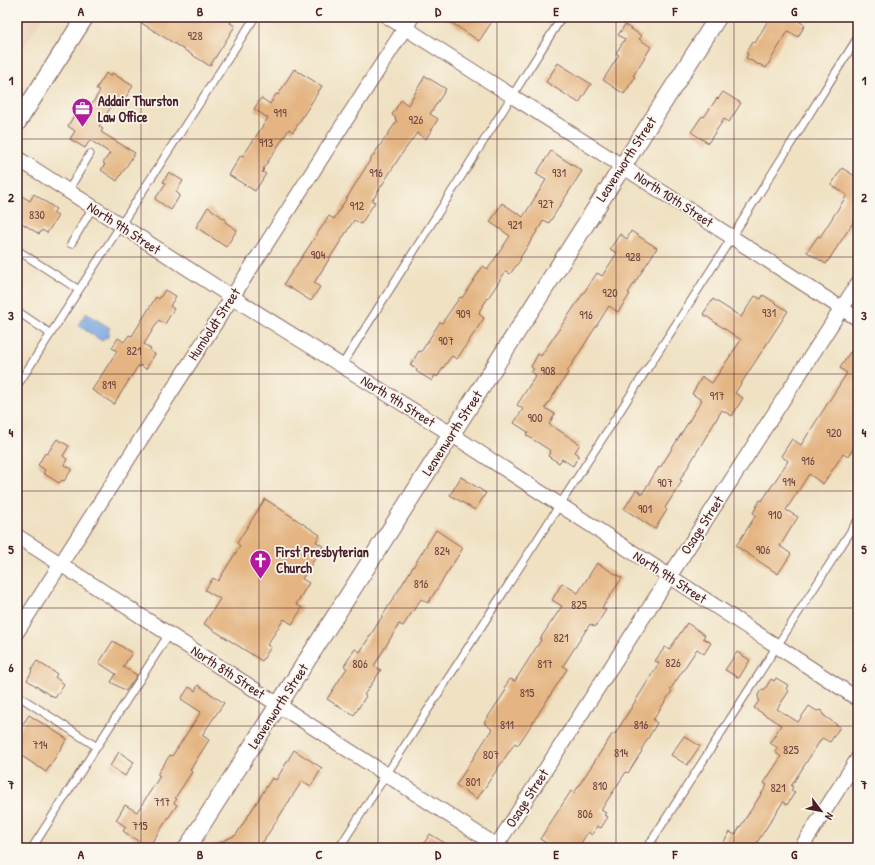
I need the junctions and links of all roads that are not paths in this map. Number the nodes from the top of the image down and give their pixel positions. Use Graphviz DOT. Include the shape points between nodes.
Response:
graph roads {
  1 [pos="85,17"];
  2 [pos="255,17"];
  3 [pos="388,17"];
  4 [pos="562,17"];
  5 [pos="718,17"];
  6 [pos="409,22"];
  7 [pos="858,37"];
  8 [pos="513,95"];
  9 [pos="17,123"];
  10 [pos="90,154"];
  11 [pos="17,158"];
  12 [pos="622,166"];
  13 [pos="68,191"];
  14 [pos="93,207"];
  15 [pos="121,225"];
  16 [pos="732,237"];
  17 [pos="71,244"];
  18 [pos="17,250"];
  19 [pos="858,283"];
  20 [pos="79,290"];
  21 [pos="232,297"];
  22 [pos="842,308"];
  23 [pos="17,311"];
  24 [pos="858,319"];
  25 [pos="51,334"];
  26 [pos="342,365"];
  27 [pos="20,376"];
  28 [pos="17,386"];
  29 [pos="451,434"];
  30 [pos="559,505"];
  31 [pos="858,520"];
  32 [pos="17,536"];
  33 [pos="61,564"];
  34 [pos="669,576"];
  35 [pos="17,632"];
  36 [pos="169,634"];
  37 [pos="778,646"];
  38 [pos="17,695"];
  39 [pos="858,699"];
  40 [pos="278,705"];
  41 [pos="97,747"];
  42 [pos="858,758"];
  43 [pos="386,774"];
  44 [pos="497,847"];
  45 [pos="32,848"];
  46 [pos="187,848"];
  47 [pos="339,848"];
  48 [pos="647,848"];
  49 [pos="801,848"];
  1 -- 9 [label="street"];
  2 -- 15 [label="lane"];
  3 -- 6 [label="street, North 10th Street"];
  4 -- 8 [label="lane"];
  5 -- 12 [label="street, Leavenworth Street"];
  6 -- 8 [label="street, North 10th Street"];
  6 -- 21 [label="street, Humboldt Street"];
  7 -- 16 [label="lane"];
  8 -- 12 [label="street, North 10th Street"];
  8 -- 26 [label="lane"];
  10 -- 13 [label="lane"];
  11 -- 13 [label="street, North 9th Street"];
  12 -- 16 [label="street, North 10th Street"];
  12 -- 29 [label="street, Leavenworth Street"];
  13 -- 14 [label="street, North 9th Street"];
  14 -- 15 [label="street, North 9th Street"];
  14 -- 17 [label="lane"];
  15 -- 20 [label="lane"];
  15 -- 21 [label="street, North 9th Street"];
  16 -- 22 [label="street, North 10th Street"];
  16 -- 30 [label="lane"];
  18 -- 20 [label="lane"];
  19 -- 22 [label="street, Osage Street"];
  20 -- 25 [label="lane"];
  21 -- 26 [label="street, North 9th Street"];
  21 -- 33 [label="street, Humboldt Street"];
  22 -- 24 [label="street, North 10th Street"];
  22 -- 34 [label="street, Osage Street"];
  23 -- 25 [label="lane"];
  25 -- 27 [label="lane"];
  26 -- 29 [label="street, North 9th Street"];
  27 -- 28 [label="lane"];
  29 -- 30 [label="street, North 9th Street"];
  29 -- 40 [label="street, Leavenworth Street"];
  30 -- 34 [label="street, North 9th Street"];
  30 -- 43 [label="lane"];
  31 -- 37 [label="lane"];
  32 -- 33 [label="street, North 8th Street"];
  33 -- 35 [label="street, Humboldt Street"];
  33 -- 36 [label="street, North 8th Street"];
  34 -- 37 [label="street, North 9th Street"];
  34 -- 44 [label="street, Osage Street"];
  36 -- 40 [label="street, North 8th Street"];
  36 -- 41 [label="lane"];
  37 -- 39 [label="street, North 9th Street"];
  37 -- 48 [label="lane"];
  38 -- 41 [label="lane"];
  40 -- 43 [label="street, North 8th Street"];
  40 -- 46 [label="street, Leavenworth Street"];
  41 -- 45 [label="lane"];
  42 -- 49 [label="street"];
  43 -- 44 [label="street, North 8th Street"];
  43 -- 47 [label="lane"];
}
